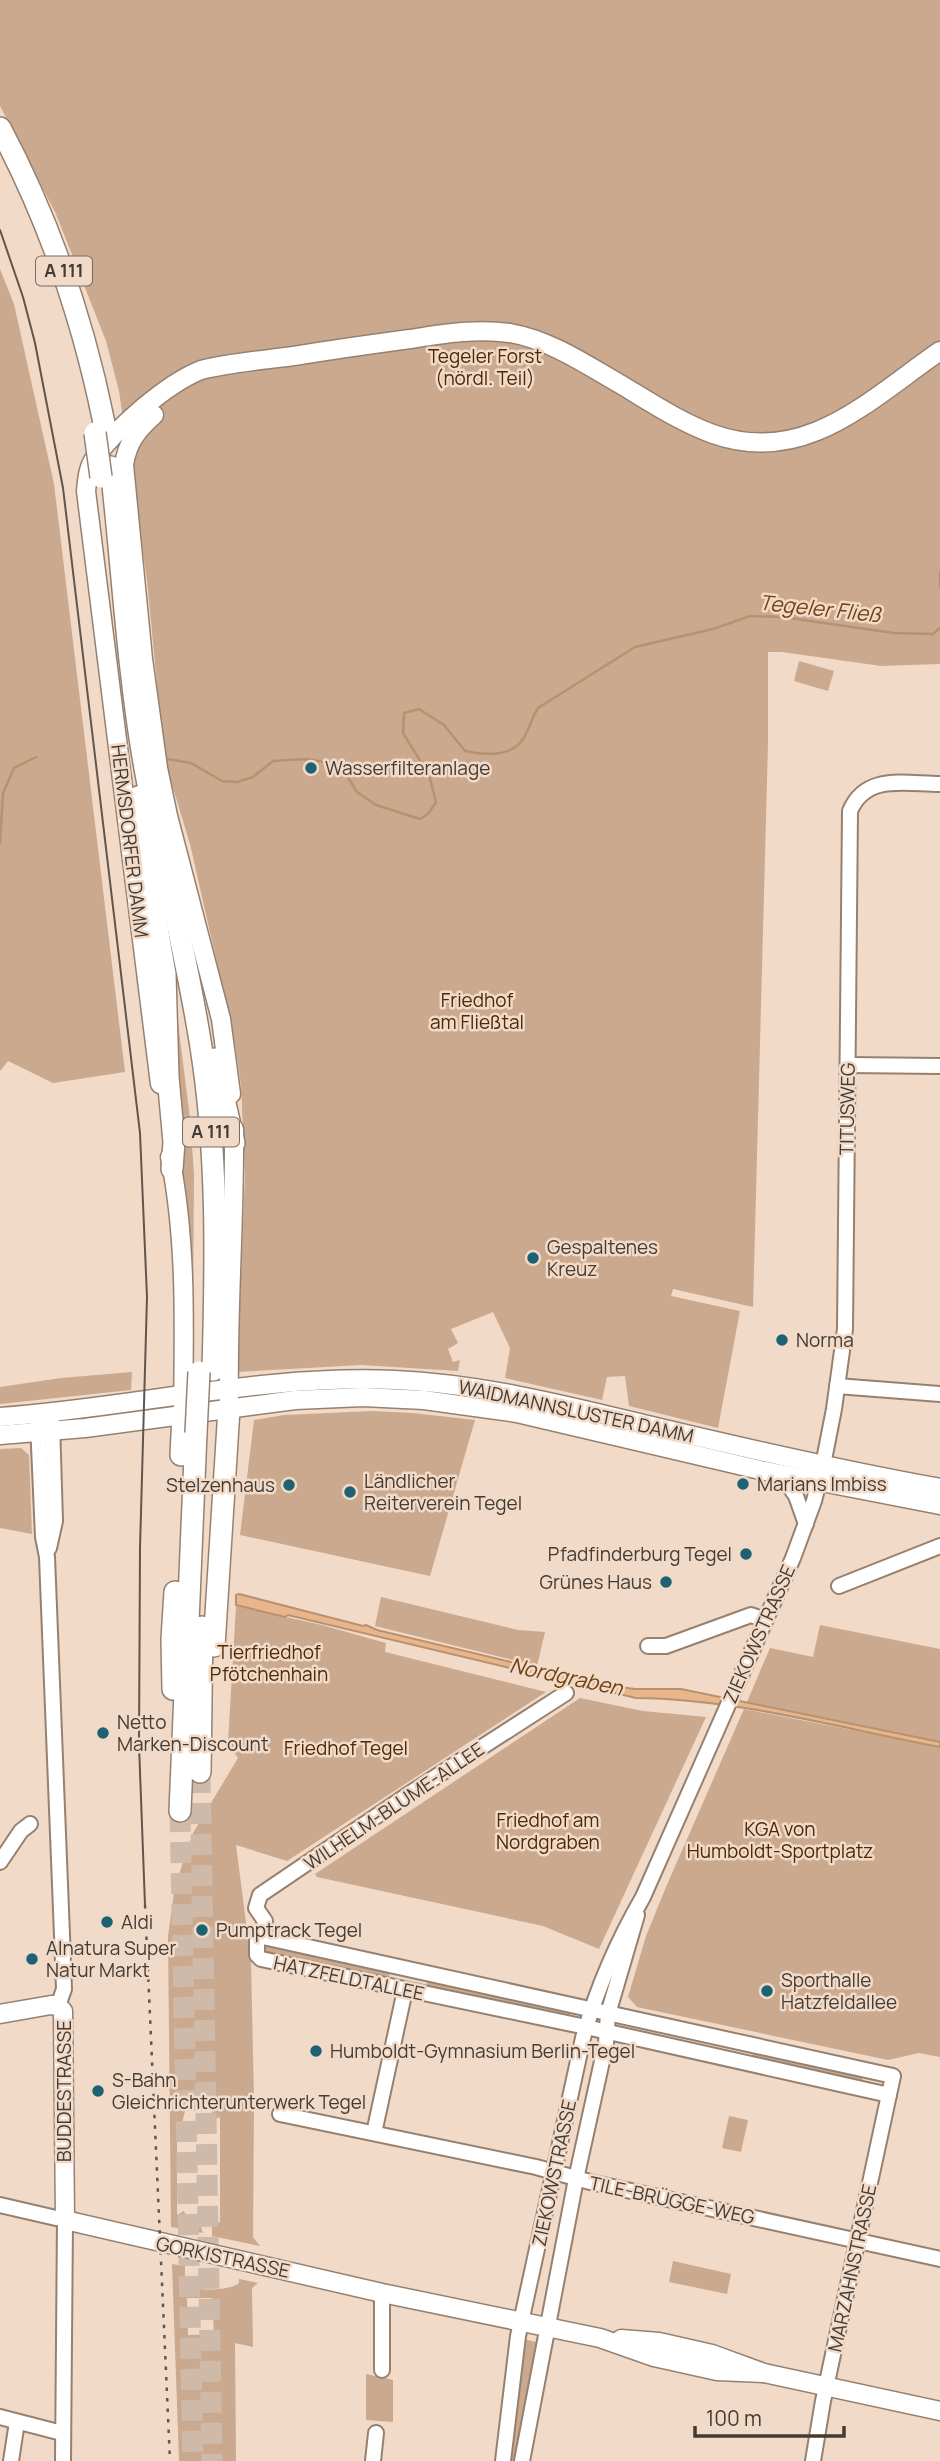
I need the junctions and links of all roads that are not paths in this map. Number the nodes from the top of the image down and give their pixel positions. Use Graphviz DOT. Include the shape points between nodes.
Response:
graph roads {
  1 [pos="0,128"];
  2 [pos="0,151"];
  3 [pos="940,351"];
  4 [pos="229,366"];
  5 [pos="99,428"];
  6 [pos="106,472"];
  7 [pos="940,784"];
  8 [pos="138,797"];
  9 [pos="171,898"];
  10 [pos="848,1065"];
  11 [pos="940,1066"];
  12 [pos="234,1143"];
  13 [pos="172,1169"];
  14 [pos="206,1371"];
  15 [pos="838,1386"];
  16 [pos="184,1393"];
  17 [pos="940,1394"];
  18 [pos="229,1398"];
  19 [pos="183,1415"];
  20 [pos="0,1417"];
  21 [pos="45,1423"];
  22 [pos="203,1432"];
  23 [pos="0,1435"];
  24 [pos="781,1474"];
  25 [pos="821,1474"];
  26 [pos="940,1488"];
  27 [pos="940,1505"];
  28 [pos="806,1524"];
  29 [pos="940,1546"];
  30 [pos="839,1586"];
  31 [pos="765,1620"];
  32 [pos="648,1646"];
  33 [pos="566,1693"];
  34 [pos="200,1745"];
  35 [pos="192,1771"];
  36 [pos="180,1811"];
  37 [pos="30,1824"];
  38 [pos="0,1862"];
  39 [pos="643,1897"];
  40 [pos="263,1937"];
  41 [pos="405,1990"];
  42 [pos="58,2006"];
  43 [pos="591,2010"];
  44 [pos="0,2014"];
  45 [pos="608,2014"];
  46 [pos="586,2027"];
  47 [pos="607,2033"];
  48 [pos="893,2076"];
  49 [pos="888,2095"];
  50 [pos="281,2114"];
  51 [pos="374,2133"];
  52 [pos="555,2174"];
  53 [pos="576,2179"];
  54 [pos="0,2205"];
  55 [pos="60,2219"];
  56 [pos="858,2241"];
  57 [pos="940,2259"];
  58 [pos="382,2293"];
  59 [pos="522,2321"];
  60 [pos="548,2326"];
  61 [pos="382,2370"];
  62 [pos="826,2387"];
  63 [pos="940,2411"];
  64 [pos="0,2417"];
  65 [pos="17,2422"];
  66 [pos="62,2433"];
  67 [pos="376,2433"];
  68 [pos="11,2461"];
  69 [pos="63,2461"];
  70 [pos="373,2461"];
  71 [pos="503,2461"];
  72 [pos="523,2461"];
  73 [pos="813,2461"];
  1 -- 5 [label="highway, A 111" via="36,200 65,274 88,349"];
  2 -- 5 [label="highway, A 111" via="58,288"];
  3 -- 4 [label="main road, HERMSDORFER DAMM" via="832,426 802,438 771,443 732,439 699,428 556,349 508,333 436,335"];
  4 -- 12 [label="main road, HERMSDORFER DAMM" via="176,396 146,422 131,439 124,465 153,737 168,816 220,1018"];
  4 -- 13 [label="main road, HERMSDORFER DAMM" via="190,374 152,401 94,459 86,491"];
  5 -- 6 [label="highway, A 111"];
  6 -- 8 [label="highway, A 111" via="125,703"];
  6 -- 9 [label="highway, A 111" via="143,755"];
  7 -- 10 [label="street, TITUSWEG" via="883,784 863,790 850,811"];
  8 -- 13 [label="highway" via="165,974"];
  8 -- 14 [label="highway, A 111" via="181,1005 197,1114"];
  9 -- 12 [label="highway" via="190,945"];
  9 -- 14 [label="highway, A 111" via="202,1049 210,1118 216,1235"];
  10 -- 11 [label="street"];
  10 -- 15 [label="street, TITUSWEG" via="845,1329"];
  12 -- 18 [label="main road, HERMSDORFER DAMM"];
  13 -- 16 [label="main road, HERMSDORFER DAMM" via="183,1277"];
  14 -- 22 [label="highway, A 111"];
  15 -- 17 [label="street"];
  15 -- 25 [label="street, TITUSWEG"];
  16 -- 18 [label="main road, WAIDMANNSLUSTER DAMM"];
  16 -- 19 [label="main road, HERMSDORFER DAMM"];
  16 -- 21 [label="main road, WAIDMANNSLUSTER DAMM"];
  18 -- 19 [label="main road, WAIDMANNSLUSTER DAMM"];
  18 -- 24 [label="main road, WAIDMANNSLUSTER DAMM" via="363,1397 457,1403"];
  18 -- 25 [label="main road, WAIDMANNSLUSTER DAMM" via="363,1379 468,1386"];
  18 -- 34 [label="highway" via="212,1680"];
  19 -- 21 [label="main road, WAIDMANNSLUSTER DAMM"];
  19 -- 35 [label="highway" via="173,1687"];
  20 -- 21 [label="main road, WAIDMANNSLUSTER DAMM"];
  21 -- 23 [label="main road, WAIDMANNSLUSTER DAMM"];
  21 -- 42 [label="street, BUDDESTRASSE" via="43,1537 64,1989"];
  22 -- 34 [label="highway, A 111"];
  22 -- 35 [label="highway, A 111"];
  24 -- 25 [label="main road, WAIDMANNSLUSTER DAMM"];
  24 -- 28 [label="street" via="796,1496"];
  25 -- 26 [label="main road, WAIDMANNSLUSTER DAMM"];
  25 -- 27 [label="main road, WAIDMANNSLUSTER DAMM"];
  25 -- 28 [label="street, ZIEKOWSTRASSE"];
  28 -- 31 [label="street, ZIEKOWSTRASSE"];
  29 -- 30 [label="street"];
  31 -- 32 [label="street" via="751,1615 666,1646"];
  31 -- 39 [label="street, ZIEKOWSTRASSE"];
  33 -- 40 [label="street, WILHELM-BLUME-ALLEE" via="260,1895 256,1908 265,1921"];
  34 -- 35 [label="highway, A 111"];
  35 -- 36 [label="highway, A 111"];
  37 -- 38 [label="street"];
  39 -- 43 [label="street, ZIEKOWSTRASSE" via="620,1936"];
  39 -- 45 [label="street, ZIEKOWSTRASSE"];
  40 -- 41 [label="street, HATZFELDTALLEE" via="256,1948 261,1959"];
  40 -- 43 [label="street, HATZFELDTALLEE"];
  41 -- 46 [label="street, HATZFELDTALLEE"];
  41 -- 51 [label="street"];
  42 -- 44 [label="main road"];
  42 -- 55 [label="main road, BUDDESTRASSE" via="64,2015"];
  43 -- 45 [label="street, HATZFELDTALLEE"];
  43 -- 46 [label="street, ZIEKOWSTRASSE"];
  45 -- 47 [label="street, ZIEKOWSTRASSE"];
  45 -- 48 [label="street, HATZFELDTALLEE"];
  46 -- 47 [label="street, HATZFELDTALLEE"];
  46 -- 52 [label="street, ZIEKOWSTRASSE"];
  47 -- 49 [label="street, HATZFELDTALLEE"];
  47 -- 53 [label="street, ZIEKOWSTRASSE"];
  48 -- 49 [label="street, MARZAHNSTRASSE"];
  49 -- 56 [label="street, MARZAHNSTRASSE"];
  50 -- 51 [label="street, TILE-BRÜGGE-WEG"];
  51 -- 52 [label="street, TILE-BRÜGGE-WEG"];
  52 -- 53 [label="street, TILE-BRÜGGE-WEG"];
  52 -- 59 [label="street, ZIEKOWSTRASSE"];
  53 -- 56 [label="street, TILE-BRÜGGE-WEG"];
  53 -- 60 [label="street, ZIEKOWSTRASSE"];
  54 -- 55 [label="street, GORKISTRASSE"];
  55 -- 58 [label="main road, GORKISTRASSE"];
  55 -- 66 [label="street, BUDDESTRASSE"];
  56 -- 57 [label="street, TILE-BRÜGGE-WEG"];
  56 -- 62 [label="street, MARZAHNSTRASSE"];
  58 -- 59 [label="main road, GORKISTRASSE"];
  58 -- 61 [label="street"];
  59 -- 60 [label="main road, GORKISTRASSE"];
  59 -- 71 [label="street, ZIEKOWSTRASSE"];
  60 -- 62 [label="main road, GORKISTRASSE" via="600,2338 659,2342"];
  60 -- 72 [label="street, ZIEKOWSTRASSE"];
  62 -- 63 [label="main road, GORKISTRASSE"];
  62 -- 73 [label="street, MARZAHNSTRASSE"];
  64 -- 65 [label="street"];
  65 -- 66 [label="street"];
  65 -- 68 [label="street"];
  66 -- 69 [label="street, BUDDESTRASSE"];
  67 -- 70 [label="street"];
}
